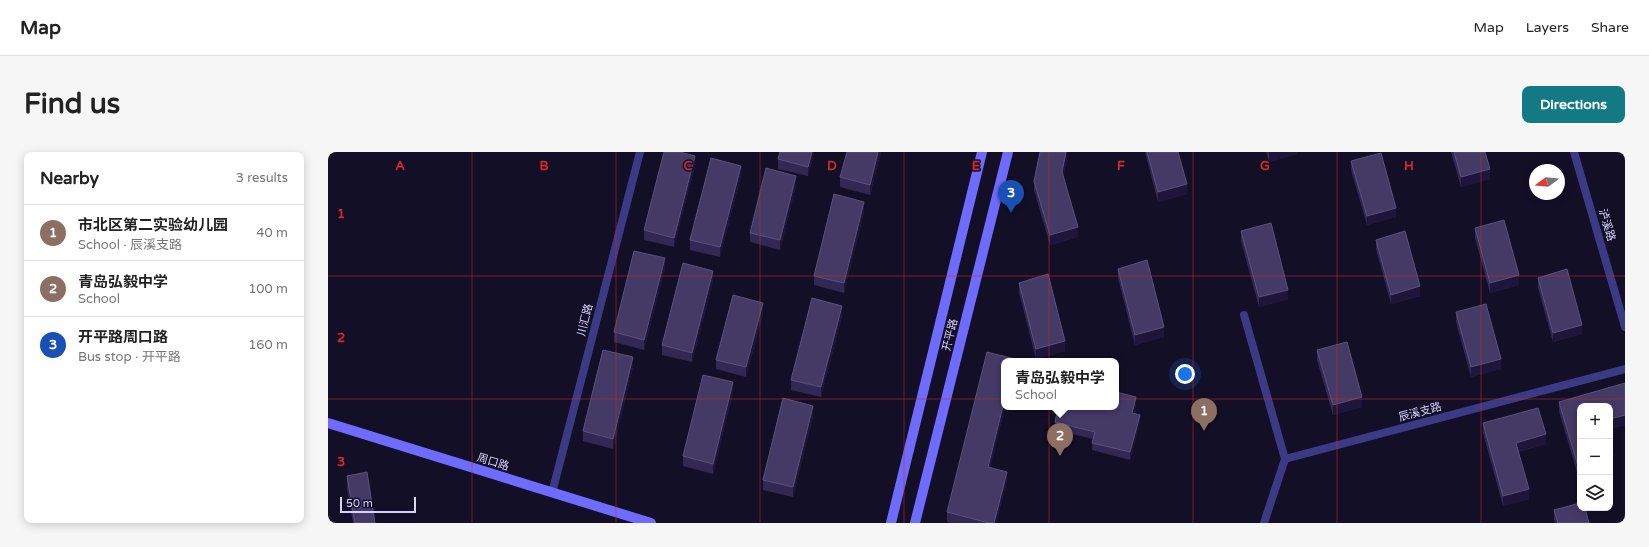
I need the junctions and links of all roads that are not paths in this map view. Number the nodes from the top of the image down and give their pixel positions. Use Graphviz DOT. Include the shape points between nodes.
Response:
graph roads {
  1 [pos="640,152"];
  2 [pos="982,152"];
  3 [pos="1008,152"];
  4 [pos="1574,152"];
  5 [pos="1244,315"];
  6 [pos="1625,327"];
  7 [pos="1625,369"];
  8 [pos="328,423"];
  9 [pos="1285,459"];
  10 [pos="552,493"];
  11 [pos="651,523"];
  12 [pos="891,523"];
  13 [pos="915,523"];
  14 [pos="1264,523"];
  1 -- 10 [label="street, 川汇路"];
  2 -- 12 [label="main road, 开平路"];
  3 -- 13 [label="main road, 开平路"];
  4 -- 6 [label="street, 泸溪路"];
  5 -- 9 [label="street"];
  7 -- 9 [label="street, 辰溪支路"];
  8 -- 10 [label="main road, 周口路"];
  9 -- 14 [label="street"];
  10 -- 11 [label="main road, 周口路"];
}
